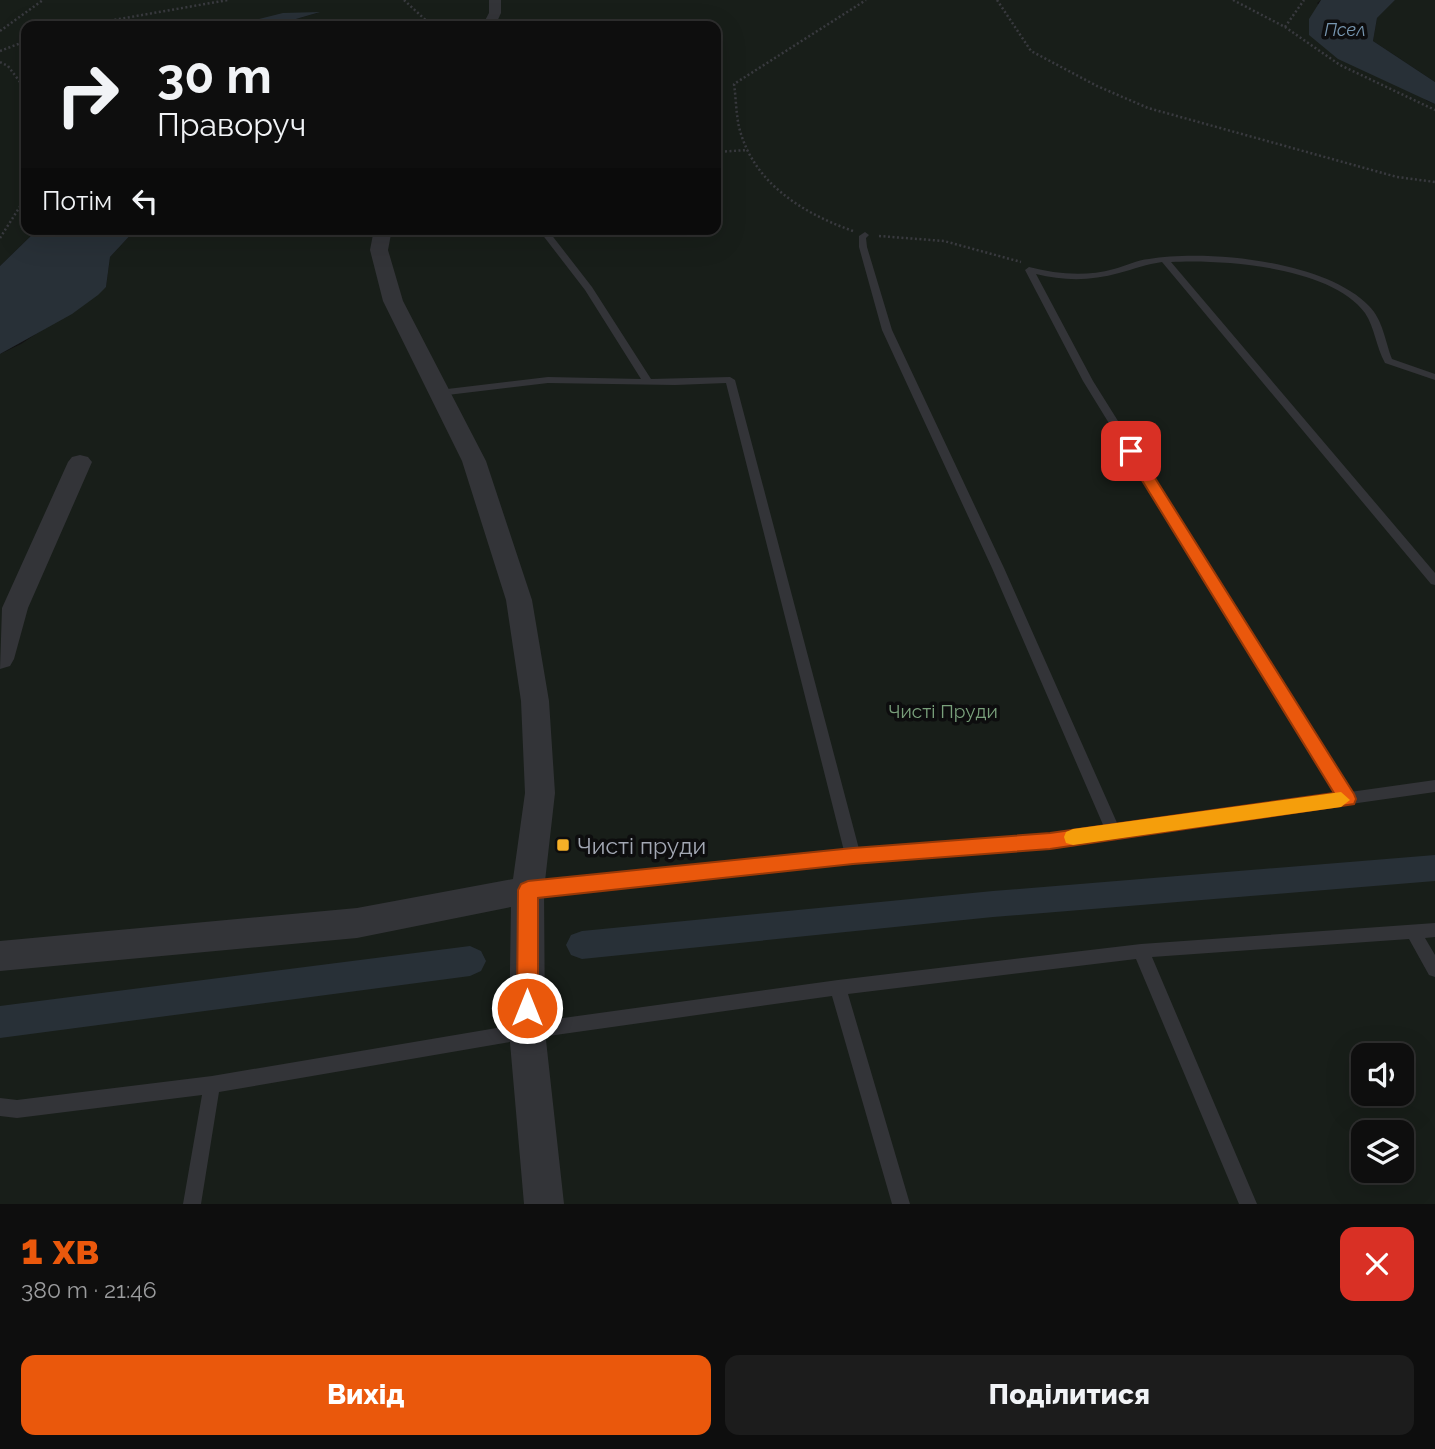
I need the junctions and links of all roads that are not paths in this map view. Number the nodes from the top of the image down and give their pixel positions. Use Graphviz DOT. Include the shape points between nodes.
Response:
graph roads {
  1 [pos="495,0"];
  2 [pos="491,21"];
  3 [pos="382,235"];
  4 [pos="547,235"];
  5 [pos="865,235"];
  6 [pos="1165,260"];
  7 [pos="1030,270"];
  8 [pos="1435,377"];
  9 [pos="648,382"];
  10 [pos="439,393"];
  11 [pos="80,462"];
  12 [pos="1435,581"];
  13 [pos="0,659"];
  14 [pos="1435,786"];
  15 [pos="1347,799"];
  16 [pos="1113,831"];
  17 [pos="853,856"];
  18 [pos="528,890"];
  19 [pos="1435,930"];
  20 [pos="1413,932"];
  21 [pos="1141,951"];
  22 [pos="0,956"];
  23 [pos="1435,970"];
  24 [pos="838,989"];
  25 [pos="527,1031"];
  26 [pos="212,1085"];
  27 [pos="0,1107"];
  28 [pos="192,1204"];
  29 [pos="544,1204"];
  30 [pos="901,1204"];
  31 [pos="1248,1204"];
  1 -- 2 [label="street"];
  3 -- 10 [label="street" via="379,250 393,301"];
  4 -- 9 [label="lane" via="589,289"];
  5 -- 16 [label="lane" via="863,247 887,330"];
  6 -- 7 [label="lane" via="1095,277"];
  6 -- 8 [label="lane" via="1242,261 1332,284 1367,309 1388,361"];
  6 -- 12 [label="lane"];
  7 -- 15 [label="lane" via="1088,382"];
  9 -- 10 [label="lane" via="520,382"];
  9 -- 17 [label="lane" via="730,380"];
  10 -- 18 [label="street" via="474,461 519,600 535,701 540,793"];
  11 -- 13 [label="street" via="15,608"];
  14 -- 15 [label="lane"];
  15 -- 16 [label="lane"];
  16 -- 17 [label="lane" via="1050,841"];
  17 -- 18 [label="lane"];
  18 -- 22 [label="street" via="357,923"];
  18 -- 25 [label="street"];
  19 -- 20 [label="lane"];
  20 -- 21 [label="lane"];
  20 -- 23 [label="lane"];
  21 -- 24 [label="lane"];
  21 -- 31 [label="lane"];
  24 -- 25 [label="lane"];
  24 -- 30 [label="lane"];
  25 -- 26 [label="lane"];
  25 -- 29 [label="street"];
  26 -- 27 [label="lane" via="17,1109"];
  26 -- 28 [label="lane"];
}
